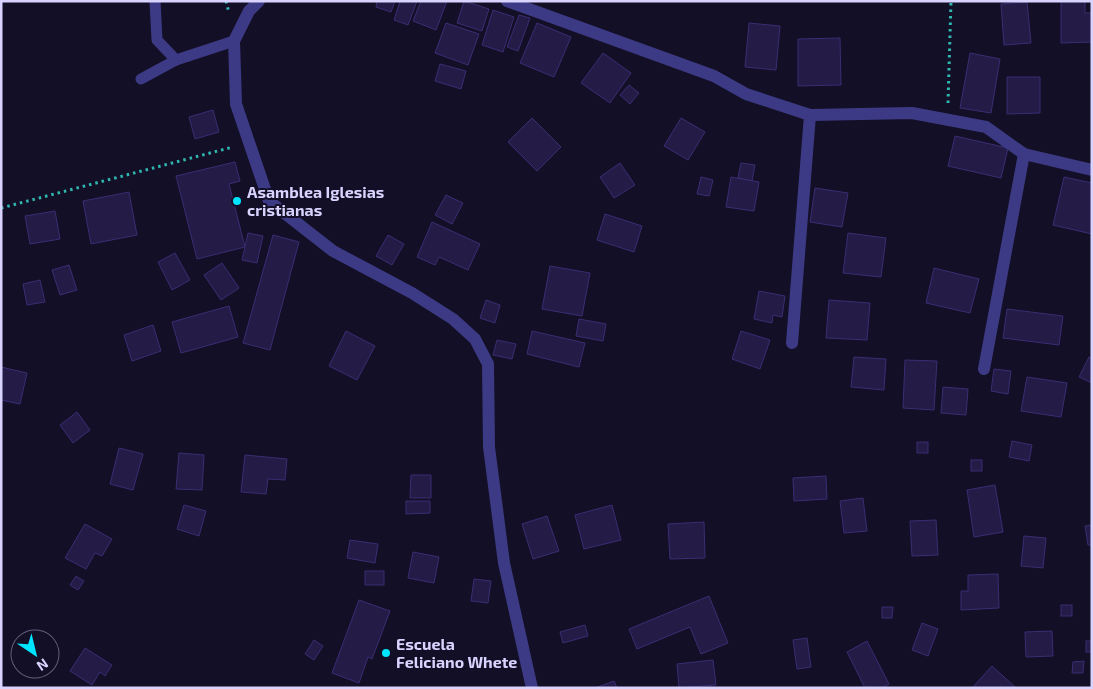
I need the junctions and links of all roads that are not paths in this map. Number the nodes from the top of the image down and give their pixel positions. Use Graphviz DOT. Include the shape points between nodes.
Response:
graph roads {
  1 [pos="155,1"];
  2 [pos="259,1"];
  3 [pos="507,1"];
  4 [pos="234,41"];
  5 [pos="176,60"];
  6 [pos="141,79"];
  7 [pos="810,115"];
  8 [pos="1024,154"];
  9 [pos="1092,170"];
  10 [pos="792,343"];
  11 [pos="984,369"];
  12 [pos="532,688"];
  1 -- 5 [label="lane" via="157,40"];
  2 -- 4 [label="street" via="249,11"];
  3 -- 7 [label="street" via="714,76 746,94"];
  4 -- 5 [label="lane"];
  4 -- 12 [label="street" via="236,104 269,201 333,251 453,319 475,339 488,364 489,447 504,563"];
  5 -- 6 [label="lane"];
  7 -- 8 [label="street" via="912,113 986,127"];
  7 -- 10 [label="street"];
  8 -- 9 [label="street"];
  8 -- 11 [label="street"];
}
